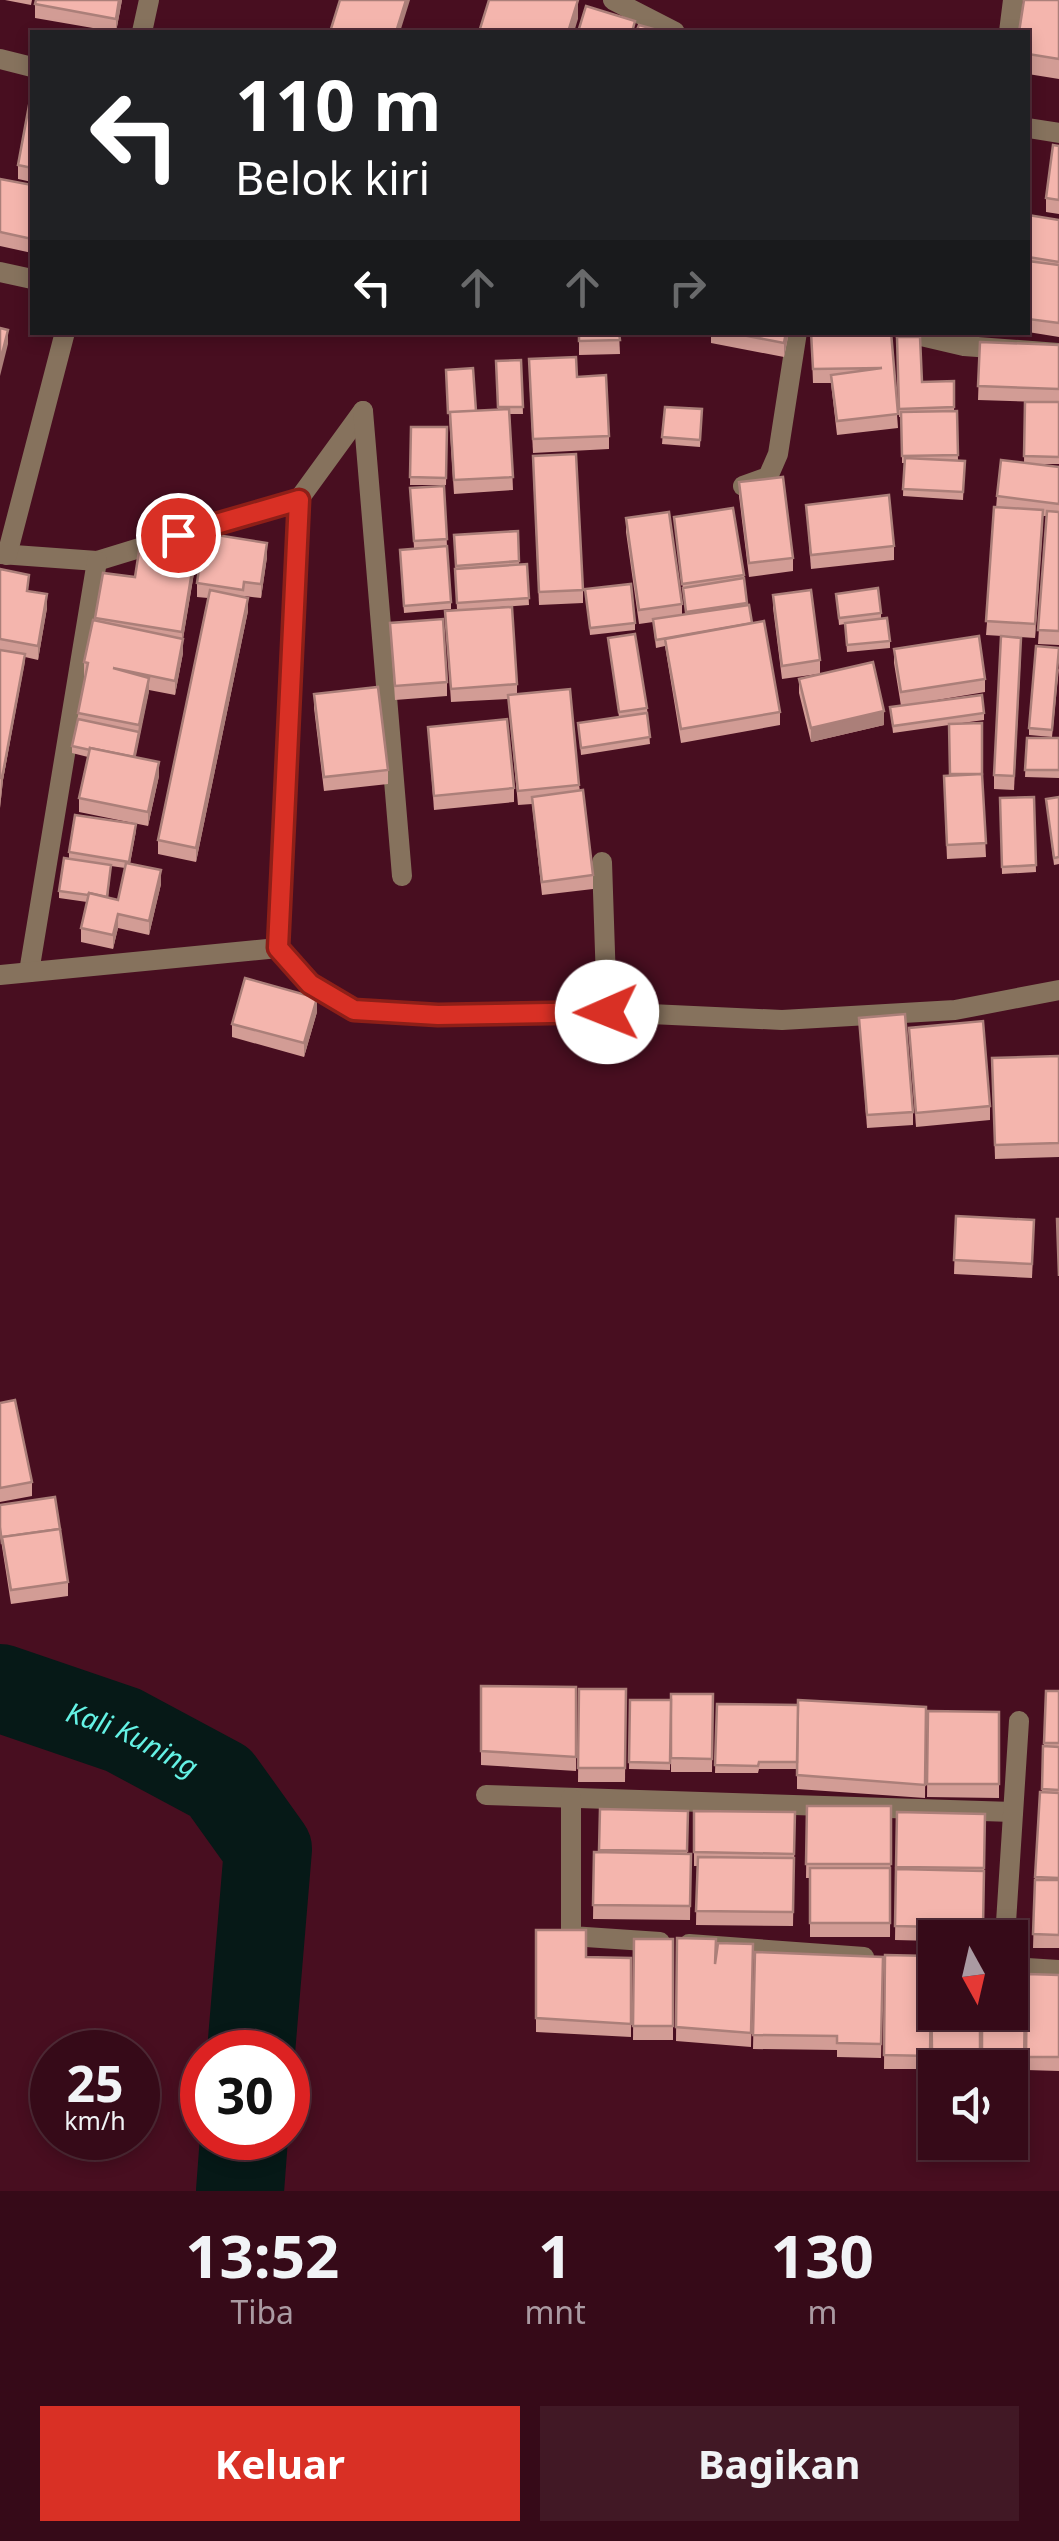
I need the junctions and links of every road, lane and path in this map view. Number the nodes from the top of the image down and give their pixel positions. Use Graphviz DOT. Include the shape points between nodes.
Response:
graph roads {
  1 [pos="149,0"];
  2 [pos="613,0"];
  3 [pos="1013,0"];
  4 [pos="142,30"];
  5 [pos="671,30"];
  6 [pos="1009,30"];
  7 [pos="0,59"];
  8 [pos="30,66"];
  9 [pos="1030,128"];
  10 [pos="1059,133"];
  11 [pos="0,272"];
  12 [pos="30,279"];
  13 [pos="64,335"];
  14 [pos="797,335"];
  15 [pos="917,335"];
  16 [pos="1059,353"];
  17 [pos="743,486"];
  18 [pos="299,500"];
  19 [pos="3,554"];
  20 [pos="97,561"];
  21 [pos="602,862"];
  22 [pos="402,876"];
  23 [pos="278,948"];
  24 [pos="29,972"];
  25 [pos="0,975"];
  26 [pos="1059,990"];
  27 [pos="607,1012"];
  28 [pos="1019,1721"];
  29 [pos="486,1795"];
  30 [pos="571,1798"];
  31 [pos="1013,1812"];
  32 [pos="1006,1920"];
  33 [pos="878,1958"];
  34 [pos="1028,1968"];
  35 [pos="1059,1970"];
  1 -- 4 [label="street"];
  2 -- 5 [label="street"];
  3 -- 6 [label="street"];
  7 -- 8 [label="street"];
  9 -- 10 [label="street"];
  11 -- 12 [label="street"];
  13 -- 19 [label="street"];
  14 -- 17 [label="street" via="778,454 768,477"];
  15 -- 16 [label="street"];
  18 -- 20 [label="street"];
  18 -- 22 [label="street" via="363,411"];
  18 -- 23 [label="street"];
  19 -- 20 [label="street"];
  20 -- 24 [label="street"];
  21 -- 27 [label="street"];
  23 -- 24 [label="street"];
  23 -- 27 [label="street" via="310,984 354,1010"];
  24 -- 25 [label="street"];
  26 -- 27 [label="street" via="955,1010 782,1020"];
  28 -- 31 [label="street"];
  29 -- 30 [label="street"];
  30 -- 31 [label="street"];
  30 -- 33 [label="street" via="570,1936"];
  31 -- 32 [label="street"];
  34 -- 35 [label="street"];
}
